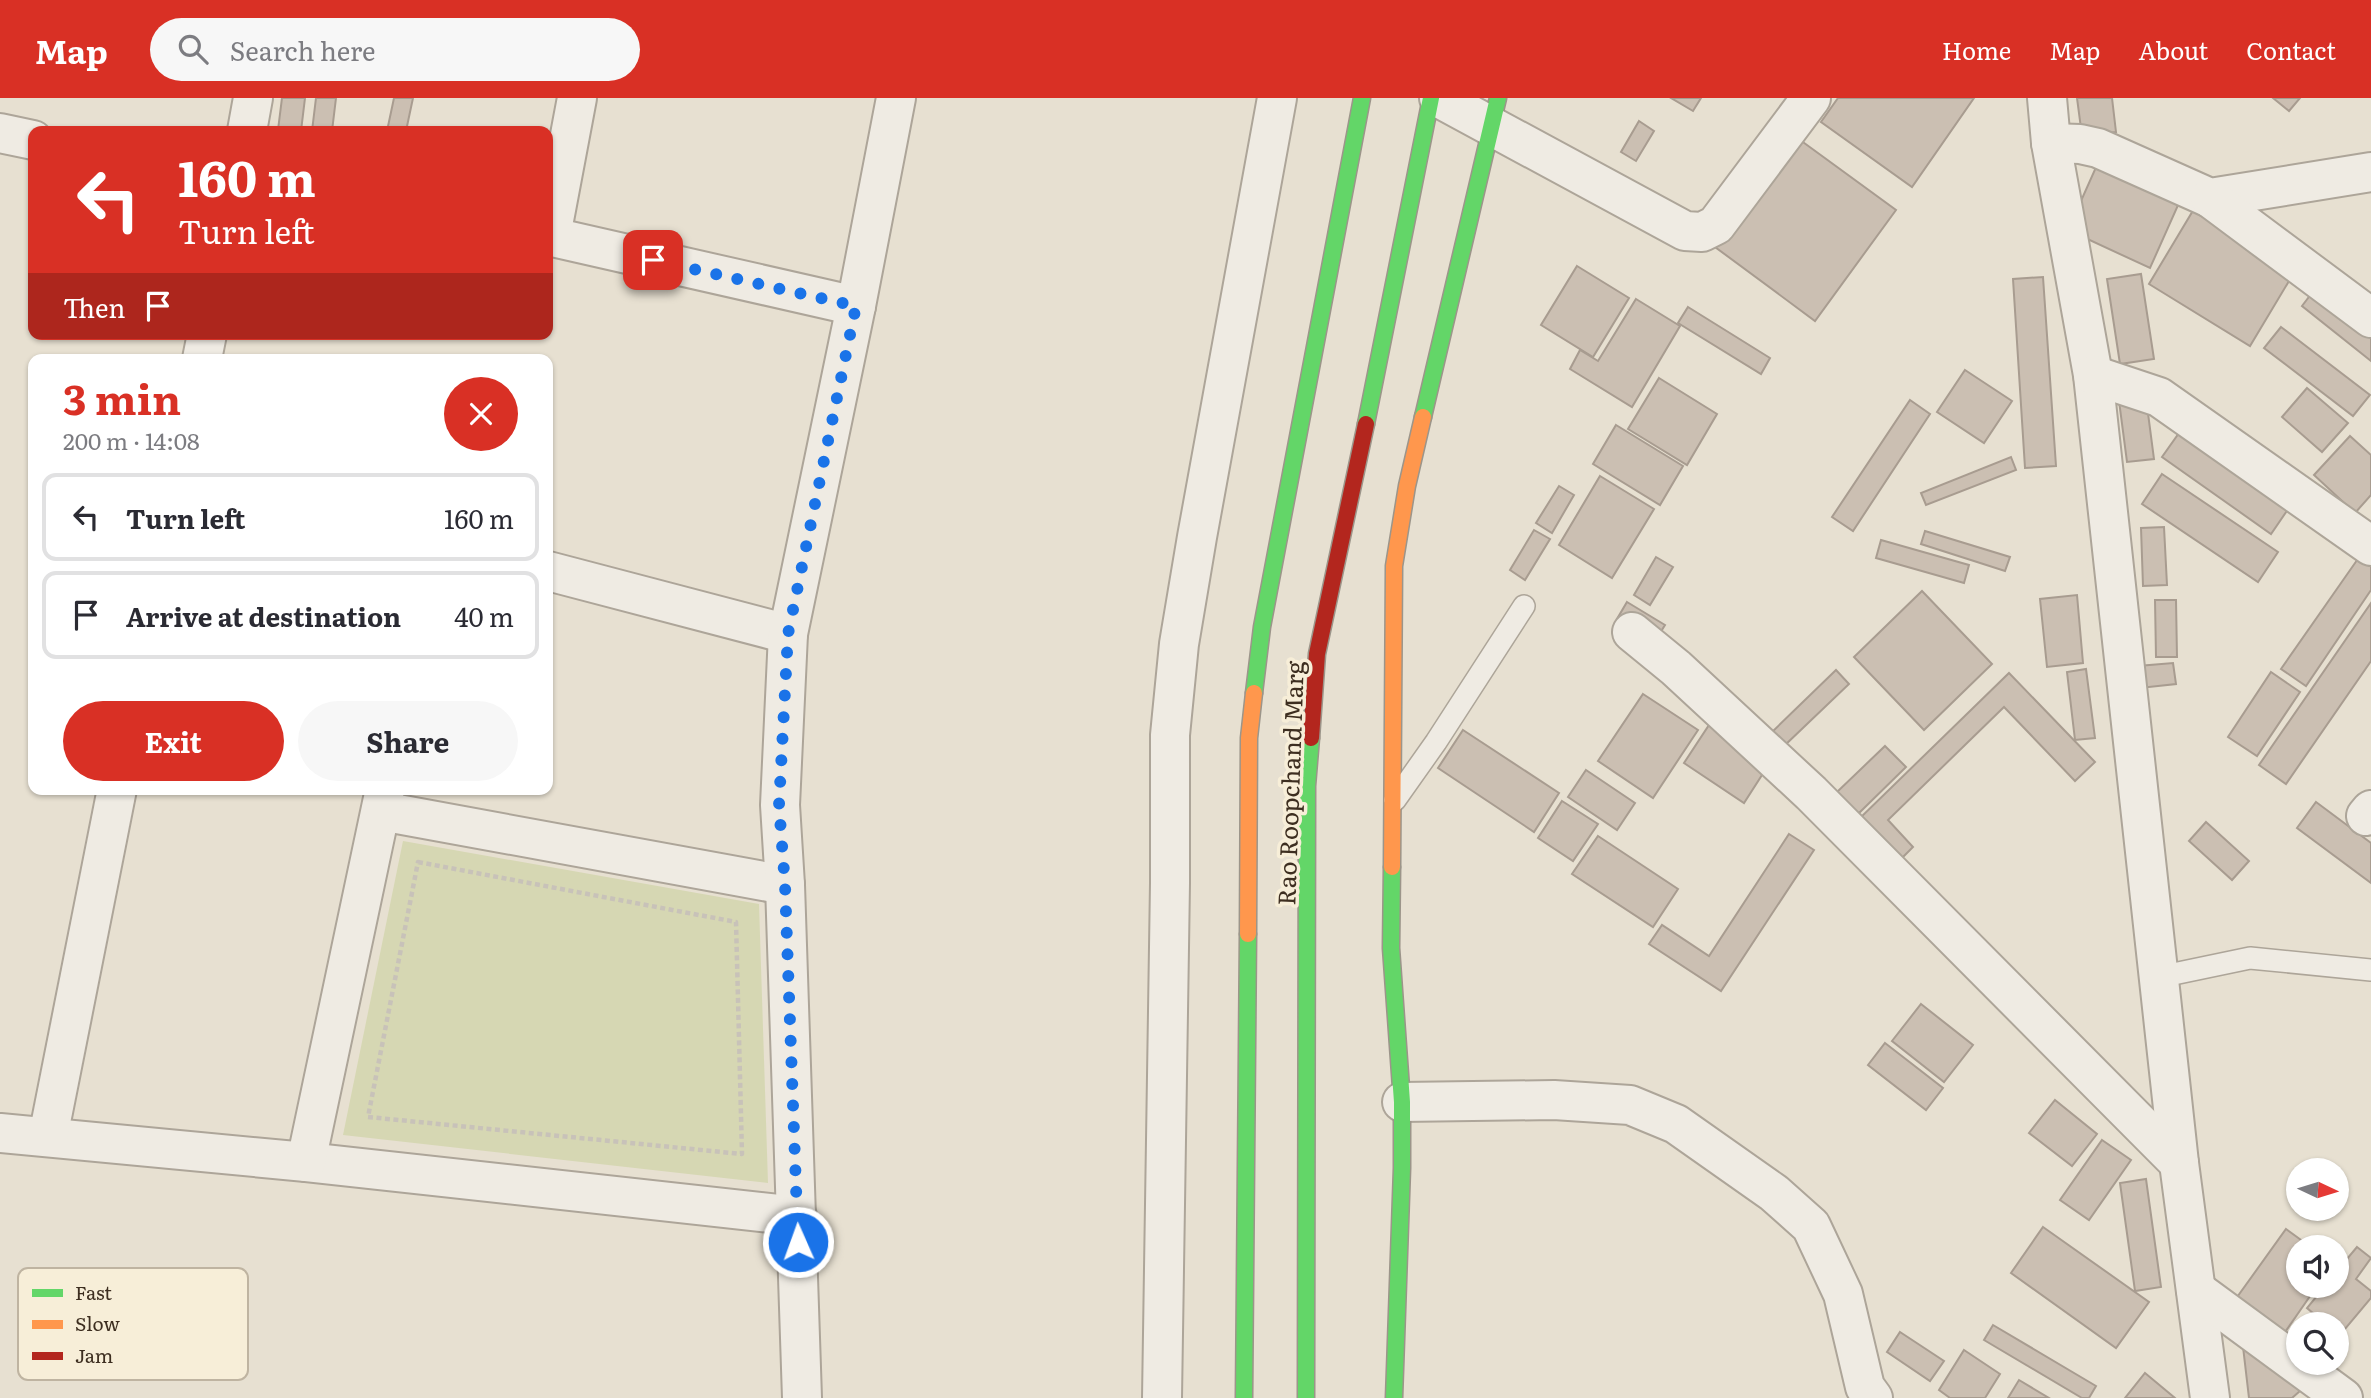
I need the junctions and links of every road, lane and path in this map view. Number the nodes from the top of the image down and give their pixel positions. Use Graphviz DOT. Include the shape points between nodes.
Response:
graph roads {
  1 [pos="253,98"];
  2 [pos="577,98"];
  3 [pos="896,98"];
  4 [pos="1277,98"];
  5 [pos="1362,98"];
  6 [pos="1431,98"];
  7 [pos="1438,98"];
  8 [pos="1811,98"];
  9 [pos="2047,98"];
  10 [pos="1495,112"];
  11 [pos="248,126"];
  12 [pos="0,133"];
  13 [pos="28,139"];
  14 [pos="2051,143"];
  15 [pos="2371,172"];
  16 [pos="2210,198"];
  17 [pos="553,221"];
  18 [pos="553,237"];
  19 [pos="856,306"];
  20 [pos="2371,318"];
  21 [pos="2093,375"];
  22 [pos="2371,546"];
  23 [pos="553,571"];
  24 [pos="1524,606"];
  25 [pos="1632,632"];
  26 [pos="788,634"];
  27 [pos="116,795"];
  28 [pos="383,800"];
  29 [pos="1394,801"];
  30 [pos="418,862"];
  31 [pos="785,885"];
  32 [pos="2371,970"];
  33 [pos="2159,977"];
  34 [pos="1402,1102"];
  35 [pos="0,1133"];
  36 [pos="48,1137"];
  37 [pos="306,1162"];
  38 [pos="2179,1163"];
  39 [pos="797,1216"];
  40 [pos="2196,1290"];
  41 [pos="803,1398"];
  42 [pos="1162,1398"];
  43 [pos="1244,1398"];
  44 [pos="1306,1398"];
  45 [pos="1394,1398"];
  46 [pos="1873,1398"];
  47 [pos="2210,1398"];
  48 [pos="2343,1398"];
  1 -- 11 [label="street"];
  2 -- 17 [label="street"];
  3 -- 19 [label="street"];
  4 -- 42 [label="street" via="1197,537 1170,734"];
  5 -- 43 [label="main road, Rao Roopchand Marg" via="1262,627 1249,738"];
  6 -- 44 [label="main road, Rao Roopchand Marg" via="1317,654 1307,786"];
  7 -- 10 [label="street"];
  8 -- 10 [label="street" via="1716,225 1702,232 1685,230"];
  9 -- 14 [label="street"];
  10 -- 29 [label="main road" via="1407,486 1394,566"];
  12 -- 13 [label="street"];
  14 -- 16 [label="street" via="2098,148"];
  14 -- 21 [label="street"];
  15 -- 16 [label="street"];
  16 -- 20 [label="street"];
  18 -- 19 [label="street"];
  19 -- 26 [label="street"];
  21 -- 22 [label="street" via="2159,397"];
  21 -- 33 [label="street"];
  23 -- 26 [label="street"];
  24 -- 29 [label="lane"];
  25 -- 38 [label="street" via="1811,793"];
  26 -- 31 [label="street" via="779,805"];
  27 -- 36 [label="street"];
  28 -- 31 [label="street"];
  28 -- 37 [label="street"];
  29 -- 34 [label="main road" via="1391,948"];
  30 -- 30 [label="path" via="736,922 742,1154 368,1117"];
  31 -- 39 [label="street"];
  32 -- 33 [label="lane" via="2250,958"];
  33 -- 38 [label="street"];
  34 -- 45 [label="main road"];
  34 -- 46 [label="street" via="1554,1100 1630,1105 1676,1124 1774,1193 1811,1226 1843,1294 1865,1387"];
  35 -- 36 [label="street"];
  36 -- 37 [label="street"];
  37 -- 39 [label="street"];
  38 -- 40 [label="street"];
  39 -- 41 [label="street"];
  40 -- 47 [label="street"];
  40 -- 48 [label="street"];
}
